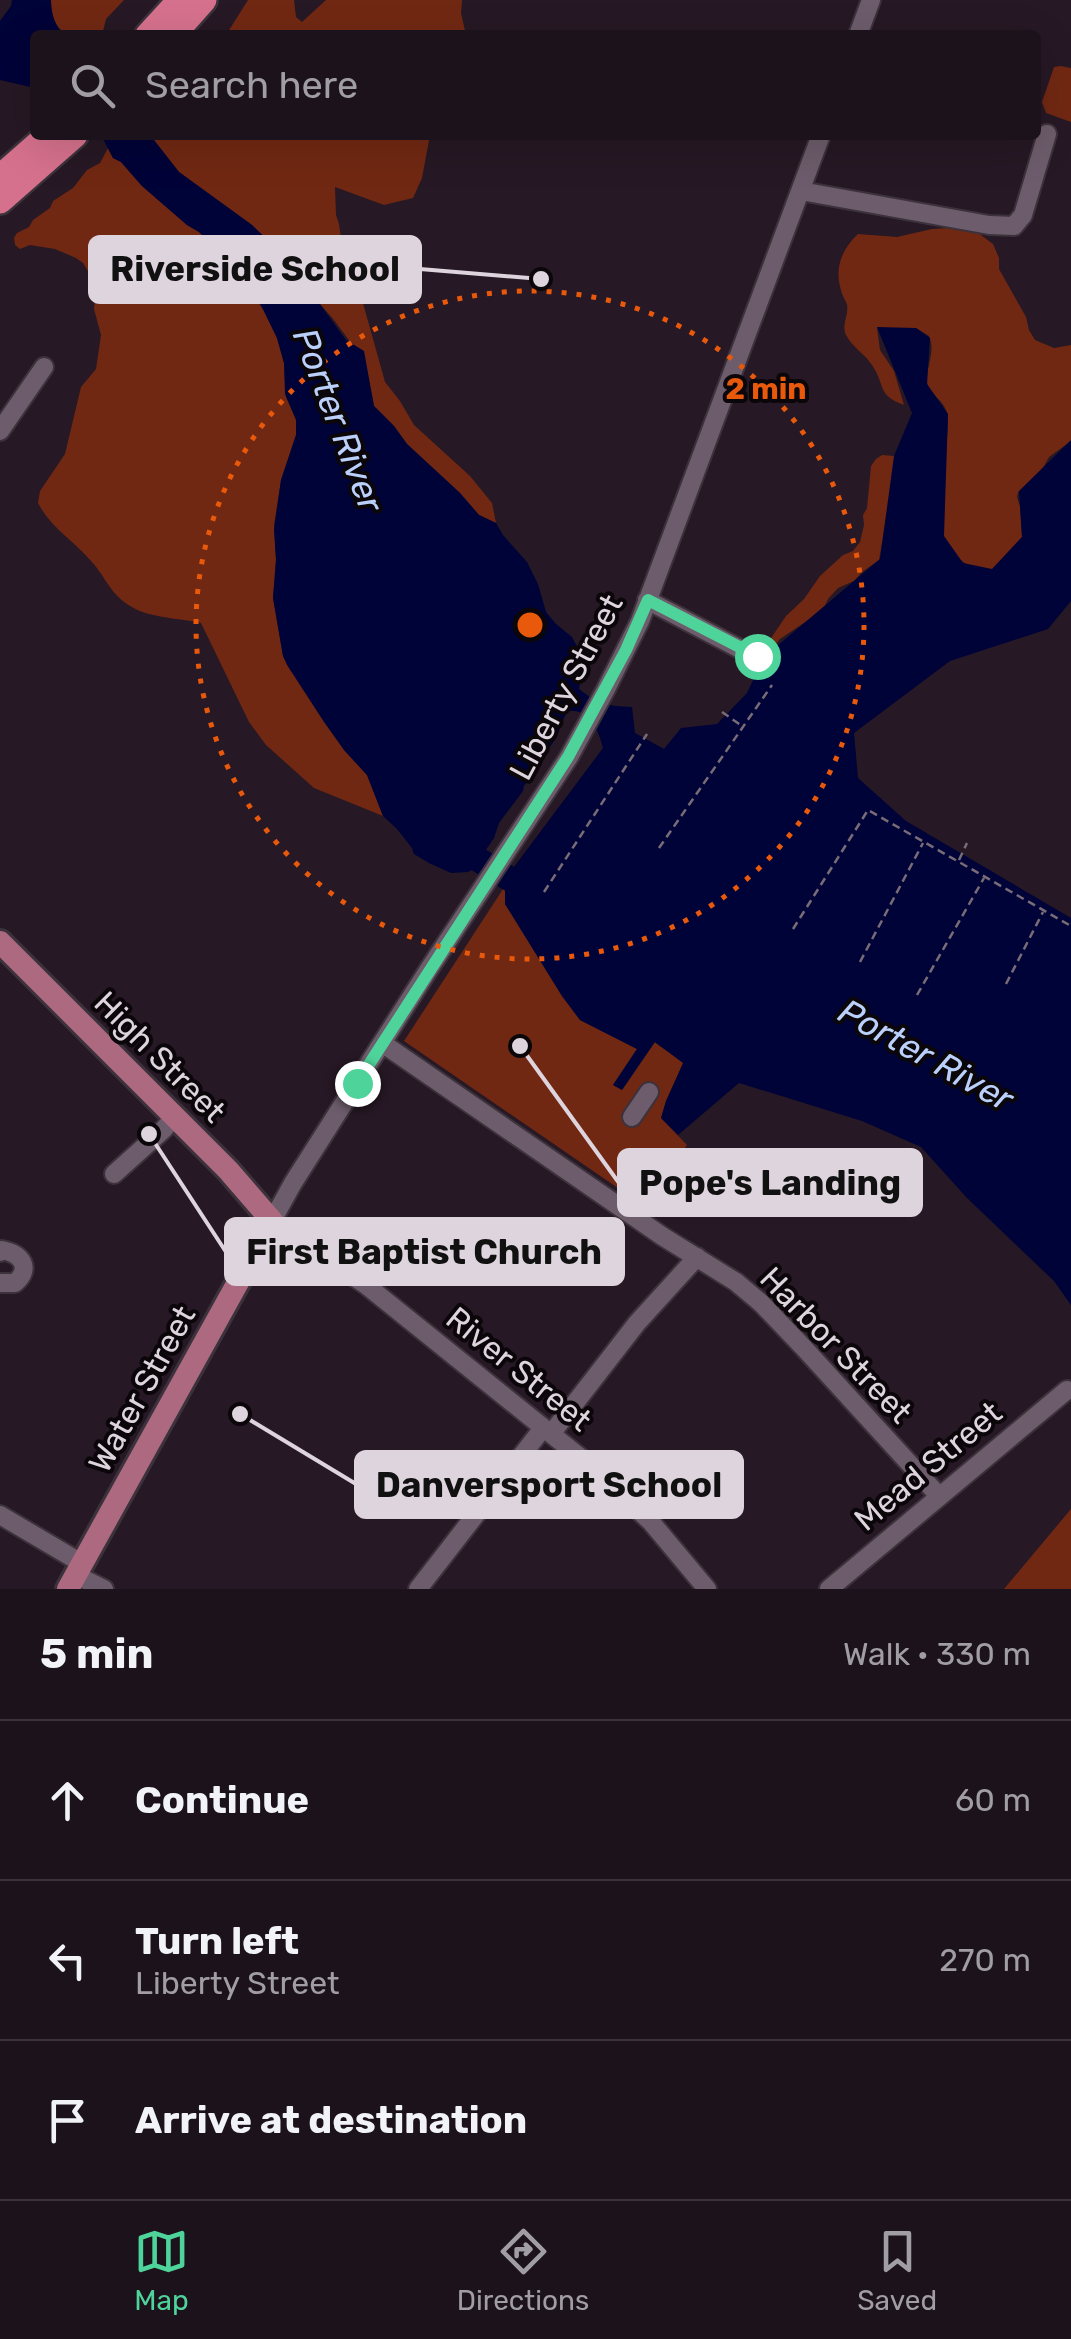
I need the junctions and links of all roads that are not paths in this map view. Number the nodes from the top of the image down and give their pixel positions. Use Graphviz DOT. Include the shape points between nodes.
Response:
graph roads {
  1 [pos="180,0"];
  2 [pos="204,0"];
  3 [pos="870,0"];
  4 [pos="153,30"];
  5 [pos="177,30"];
  6 [pos="860,30"];
  7 [pos="1047,134"];
  8 [pos="42,140"];
  9 [pos="70,140"];
  10 [pos="819,140"];
  11 [pos="41,166"];
  12 [pos="0,177"];
  13 [pos="801,191"];
  14 [pos="0,202"];
  15 [pos="0,215"];
  16 [pos="44,367"];
  17 [pos="0,431"];
  18 [pos="648,600"];
  19 [pos="761,660"];
  20 [pos="0,942"];
  21 [pos="382,1043"];
  22 [pos="649,1092"];
  23 [pos="174,1117"];
  24 [pos="632,1117"];
  25 [pos="114,1174"];
  26 [pos="272,1220"];
  27 [pos="1,1250"];
  28 [pos="697,1257"];
  29 [pos="0,1283"];
  30 [pos="1066,1390"];
  31 [pos="547,1431"];
  32 [pos="939,1496"];
  33 [pos="0,1515"];
  34 [pos="76,1576"];
  35 [pos="104,1589"];
  36 [pos="418,1589"];
  37 [pos="707,1589"];
  38 [pos="829,1589"];
  1 -- 4 [label="highway"];
  2 -- 5 [label="highway"];
  3 -- 6 [label="street"];
  7 -- 13 [label="street" via="1023,216 1014,226"];
  8 -- 12 [label="highway"];
  9 -- 11 [label="highway"];
  10 -- 13 [label="street, Liberty Street"];
  11 -- 14 [label="highway"];
  11 -- 15 [label="highway"];
  13 -- 18 [label="street, Liberty Street"];
  16 -- 17 [label="street"];
  18 -- 19 [label="street"];
  18 -- 21 [label="street, Liberty Street" via="584,729"];
  20 -- 23 [label="main road, High Street"];
  21 -- 26 [label="street, Liberty Street"];
  21 -- 28 [label="street, Harbor Street"];
  22 -- 24 [label="street"];
  23 -- 25 [label="street"];
  23 -- 26 [label="main road, High Street"];
  26 -- 31 [label="street, River Street" via="348,1271"];
  26 -- 34 [label="main road, Water Street"];
  27 -- 29 [label="street" via="25,1266 14,1283"];
  28 -- 31 [label="street"];
  28 -- 32 [label="street, Harbor Street" via="761,1302"];
  30 -- 32 [label="street, Mead Street"];
  31 -- 36 [label="street"];
  31 -- 37 [label="street, River Street" via="624,1495"];
  32 -- 38 [label="street, Mead Street"];
  33 -- 34 [label="street"];
  34 -- 35 [label="street"];
}
